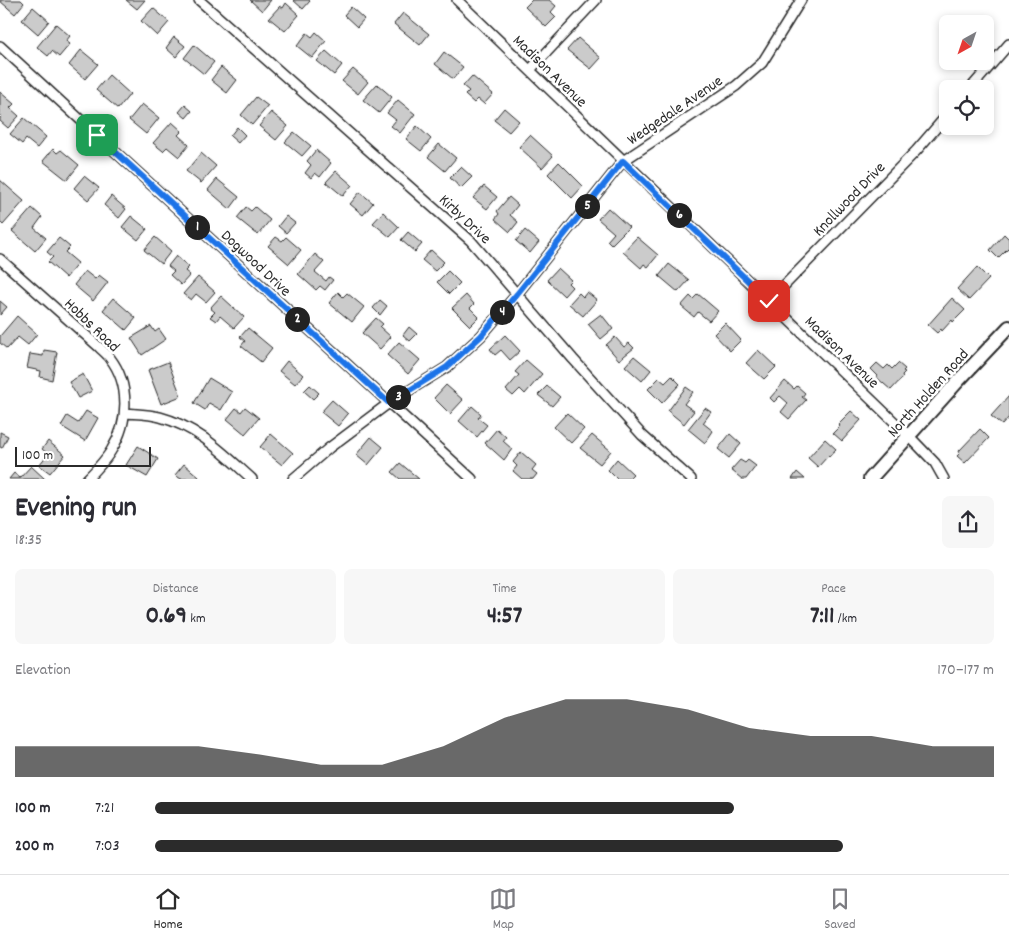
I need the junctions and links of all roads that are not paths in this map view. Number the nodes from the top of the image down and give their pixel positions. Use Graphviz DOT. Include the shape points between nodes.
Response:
graph roads {
  1 [pos="198,0"];
  2 [pos="457,0"];
  3 [pos="596,0"];
  4 [pos="801,0"];
  5 [pos="1009,44"];
  6 [pos="0,46"];
  7 [pos="530,70"];
  8 [pos="978,80"];
  9 [pos="939,124"];
  10 [pos="623,161"];
  11 [pos="0,259"];
  12 [pos="517,294"];
  13 [pos="769,301"];
  14 [pos="1009,327"];
  15 [pos="389,403"];
  16 [pos="126,413"];
  17 [pos="910,436"];
  18 [pos="88,479"];
  19 [pos="252,479"];
  20 [pos="293,479"];
  21 [pos="472,479"];
  22 [pos="691,479"];
  23 [pos="870,479"];
  24 [pos="944,479"];
  1 -- 12 [label="street, Kirby Drive" via="471,241"];
  2 -- 7 [label="street, Madison Avenue"];
  3 -- 7 [label="street"];
  4 -- 10 [label="street, Wedgedale Avenue" via="762,63 736,86"];
  5 -- 8 [label="street"];
  6 -- 15 [label="street, Dogwood Drive"];
  7 -- 10 [label="street, Madison Avenue"];
  9 -- 13 [label="street, Knollwood Drive"];
  10 -- 12 [label="street, Wedgedale Avenue"];
  10 -- 13 [label="street, Madison Avenue"];
  11 -- 16 [label="street, Hobbs Road" via="110,359 120,377"];
  12 -- 15 [label="street, Wedgedale Avenue" via="481,336 447,367"];
  12 -- 22 [label="street, Kirby Drive" via="642,435"];
  13 -- 17 [label="street, Madison Avenue"];
  14 -- 17 [label="main road, North Holden Road"];
  15 -- 20 [label="street, Wedgedale Avenue"];
  15 -- 21 [label="street, Dogwood Drive"];
  16 -- 18 [label="street, Hobbs Road" via="119,438"];
  16 -- 19 [label="street" via="159,417 180,424 227,455"];
  17 -- 23 [label="main road, North Holden Road"];
  17 -- 24 [label="street, Madison Avenue"];
}
